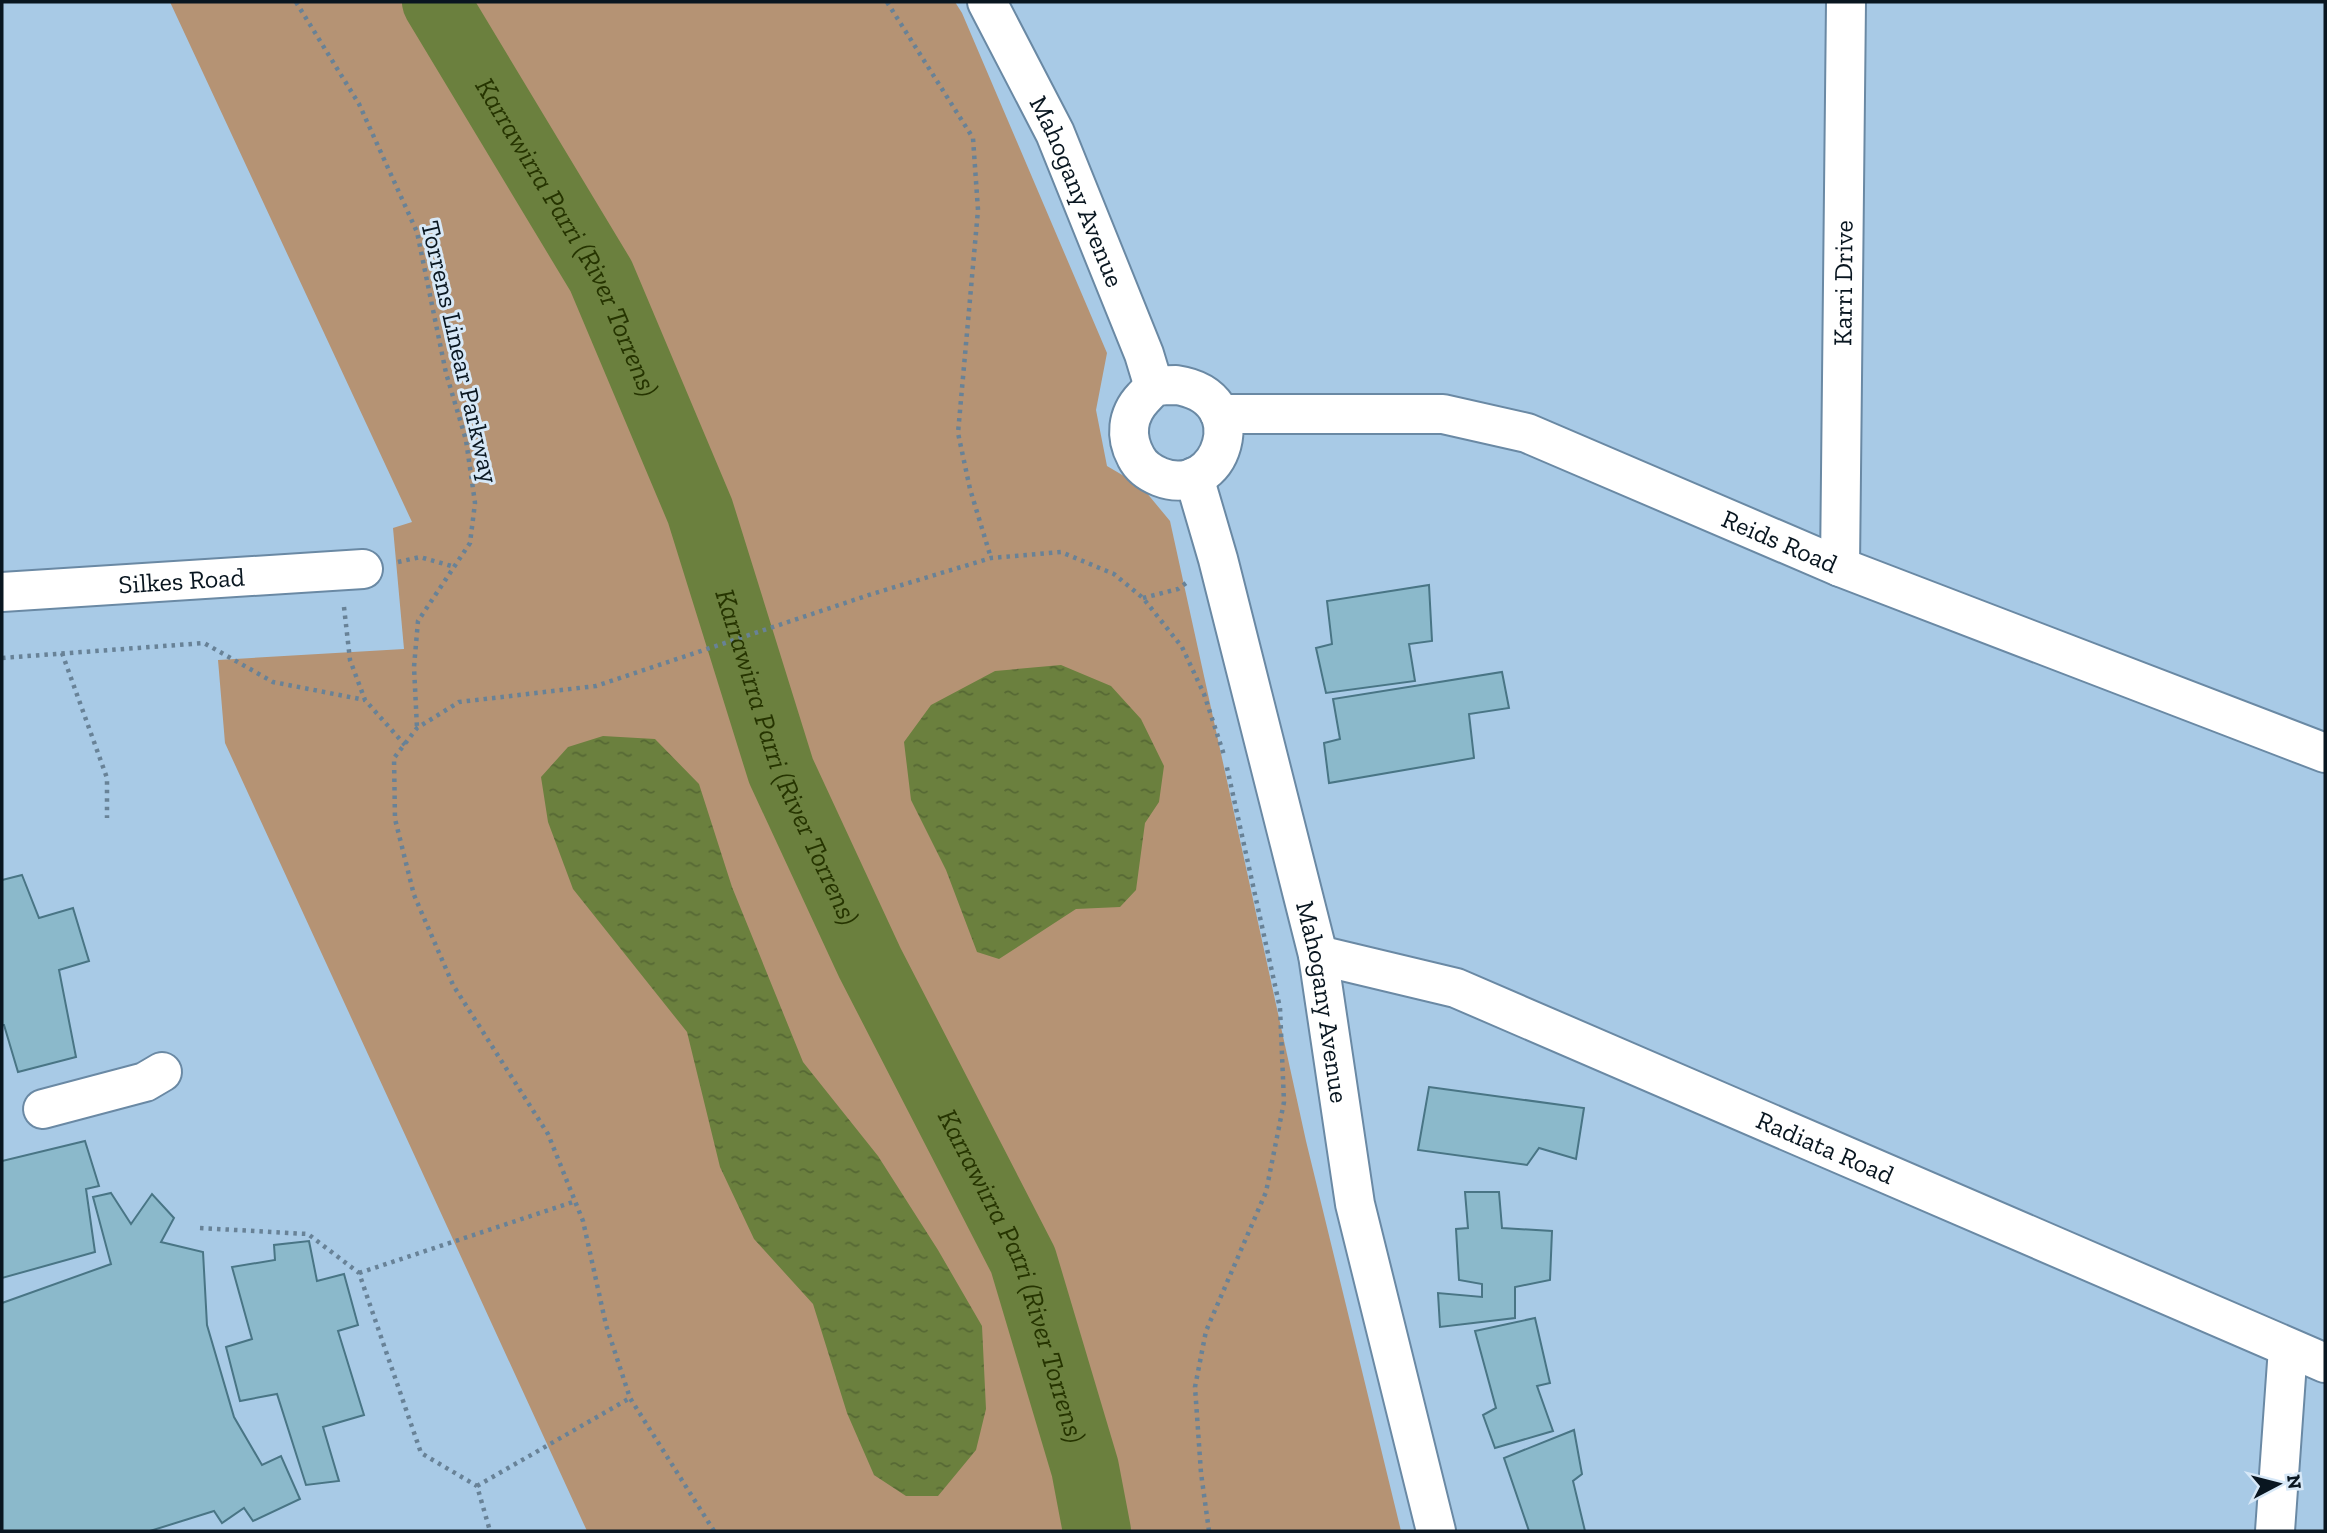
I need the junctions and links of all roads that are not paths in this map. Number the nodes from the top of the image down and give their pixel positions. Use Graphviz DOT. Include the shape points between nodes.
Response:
graph roads {
  1 [pos="987,2"];
  2 [pos="1846,2"];
  3 [pos="1154,387"];
  4 [pos="1220,414"];
  5 [pos="1194,477"];
  6 [pos="1840,567"];
  7 [pos="351,570"];
  8 [pos="2,592"];
  9 [pos="2325,753"];
  10 [pos="1318,954"];
  11 [pos="162,1072"];
  12 [pos="43,1109"];
  13 [pos="2288,1348"];
  14 [pos="2325,1363"];
  15 [pos="1436,1531"];
  16 [pos="2275,1531"];
  1 -- 3 [label="street, Mahogany Avenue" via="1055,133"];
  2 -- 6 [label="street, Karri Drive"];
  3 -- 4 [label="street" via="1190,387 1208,397"];
  3 -- 5 [label="street" via="1131,419 1131,449 1150,473 1179,481"];
  4 -- 5 [label="street" via="1223,444 1208,469"];
  4 -- 6 [label="street, Reids Road" via="1443,414 1527,433"];
  5 -- 10 [label="street, Mahogany Avenue"];
  6 -- 9 [label="street, Reids Road"];
  7 -- 8 [label="street, Silkes Road"];
  10 -- 13 [label="street, Radiata Road" via="1456,988"];
  10 -- 15 [label="street, Mahogany Avenue" via="1355,1203"];
  11 -- 12 [label="street" via="145,1082"];
  13 -- 14 [label="street, Radiata Road"];
  13 -- 16 [label="street"];
}
